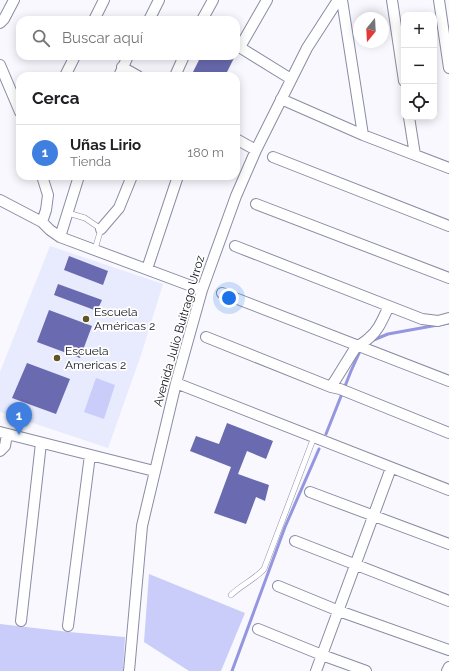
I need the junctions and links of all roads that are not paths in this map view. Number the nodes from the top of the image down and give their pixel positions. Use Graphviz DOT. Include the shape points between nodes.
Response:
graph roads {
  1 [pos="14,0"];
  2 [pos="104,0"];
  3 [pos="160,0"];
  4 [pos="213,0"];
  5 [pos="267,0"];
  6 [pos="338,0"];
  7 [pos="342,0"];
  8 [pos="392,0"];
  9 [pos="439,0"];
  10 [pos="96,16"];
  11 [pos="150,16"];
  12 [pos="204,16"];
  13 [pos="0,23"];
  14 [pos="240,43"];
  15 [pos="240,47"];
  16 [pos="73,60"];
  17 [pos="126,60"];
  18 [pos="182,60"];
  19 [pos="401,61"];
  20 [pos="0,65"];
  21 [pos="449,68"];
  22 [pos="67,72"];
  23 [pos="120,72"];
  24 [pos="177,72"];
  25 [pos="291,79"];
  26 [pos="281,99"];
  27 [pos="16,103"];
  28 [pos="410,120"];
  29 [pos="363,135"];
  30 [pos="240,140"];
  31 [pos="256,150"];
  32 [pos="415,155"];
  33 [pos="273,156"];
  34 [pos="449,168"];
  35 [pos="43,180"];
  36 [pos="78,180"];
  37 [pos="130,180"];
  38 [pos="177,180"];
  39 [pos="0,200"];
  40 [pos="256,204"];
  41 [pos="68,213"];
  42 [pos="42,222"];
  43 [pos="449,226"];
  44 [pos="101,229"];
  45 [pos="60,237"];
  46 [pos="236,246"];
  47 [pos="94,249"];
  48 [pos="147,269"];
  49 [pos="449,278"];
  50 [pos="202,290"];
  51 [pos="222,293"];
  52 [pos="389,306"];
  53 [pos="449,318"];
  54 [pos="206,337"];
  55 [pos="359,345"];
  56 [pos="449,380"];
  57 [pos="184,387"];
  58 [pos="336,388"];
  59 [pos="4,433"];
  60 [pos="449,433"];
  61 [pos="314,438"];
  62 [pos="41,443"];
  63 [pos="0,450"];
  64 [pos="90,455"];
  65 [pos="391,468"];
  66 [pos="154,471"];
  67 [pos="449,490"];
  68 [pos="310,492"];
  69 [pos="374,516"];
  70 [pos="295,541"];
  71 [pos="449,544"];
  72 [pos="356,565"];
  73 [pos="278,586"];
  74 [pos="231,595"];
  75 [pos="449,601"];
  76 [pos="339,611"];
  77 [pos="21,621"];
  78 [pos="68,626"];
  79 [pos="258,629"];
  80 [pos="449,650"];
  81 [pos="322,655"];
  82 [pos="449,667"];
  83 [pos="129,671"];
  84 [pos="316,671"];
  85 [pos="366,671"];
  86 [pos="448,671"];
  1 -- 13 [label="street"];
  2 -- 10 [label="street"];
  3 -- 11 [label="street"];
  4 -- 12 [label="street"];
  5 -- 14 [label="street"];
  6 -- 25 [label="street, Avenida Julio Buitrago Urroz" via="307,48"];
  7 -- 29 [label="street"];
  8 -- 19 [label="street"];
  9 -- 21 [label="street"];
  15 -- 25 [label="street"];
  16 -- 22 [label="street"];
  17 -- 23 [label="street"];
  18 -- 24 [label="street"];
  20 -- 27 [label="street"];
  25 -- 26 [label="street, Avenida Julio Buitrago Urroz"];
  26 -- 29 [label="street"];
  26 -- 31 [label="street, Avenida Julio Buitrago Urroz"];
  28 -- 32 [label="street"];
  29 -- 32 [label="street"];
  30 -- 31 [label="street"];
  31 -- 50 [label="street, Avenida Julio Buitrago Urroz" via="236,196"];
  32 -- 34 [label="street"];
  33 -- 43 [label="street"];
  35 -- 42 [label="street" via="48,195"];
  36 -- 41 [label="street"];
  37 -- 44 [label="street" via="119,208"];
  38 -- 48 [label="street"];
  39 -- 42 [label="street"];
  40 -- 49 [label="street"];
  41 -- 44 [label="lane" via="85,218"];
  41 -- 45 [label="street"];
  42 -- 45 [label="street"];
  44 -- 47 [label="lane"];
  45 -- 47 [label="street"];
  46 -- 52 [label="street"];
  47 -- 48 [label="street"];
  48 -- 50 [label="street"];
  50 -- 57 [label="street, Avenida Julio Buitrago Urroz"];
  51 -- 55 [label="street"];
  52 -- 53 [label="street" via="422,320 438,321"];
  52 -- 55 [label="street" via="379,327"];
  54 -- 58 [label="street"];
  55 -- 56 [label="street"];
  55 -- 58 [label="street" via="354,350"];
  57 -- 61 [label="street"];
  57 -- 66 [label="street, Avenida Julio Buitrago Urroz"];
  58 -- 60 [label="street"];
  59 -- 62 [label="street"];
  59 -- 63 [label="street" via="5,446"];
  61 -- 65 [label="street"];
  61 -- 74 [label="lane" via="264,569 256,578"];
  62 -- 64 [label="street"];
  62 -- 77 [label="street"];
  64 -- 66 [label="street"];
  64 -- 78 [label="street"];
  65 -- 67 [label="street"];
  65 -- 69 [label="street"];
  66 -- 83 [label="street, Avenida Julio Buitrago Urroz" via="142,526"];
  68 -- 69 [label="street"];
  69 -- 71 [label="street"];
  69 -- 72 [label="street"];
  70 -- 72 [label="street"];
  72 -- 75 [label="street"];
  72 -- 76 [label="street"];
  73 -- 76 [label="street"];
  76 -- 80 [label="street"];
  76 -- 81 [label="street"];
  79 -- 81 [label="street"];
  81 -- 84 [label="street"];
  81 -- 85 [label="street"];
  82 -- 86 [label="street"];
}
